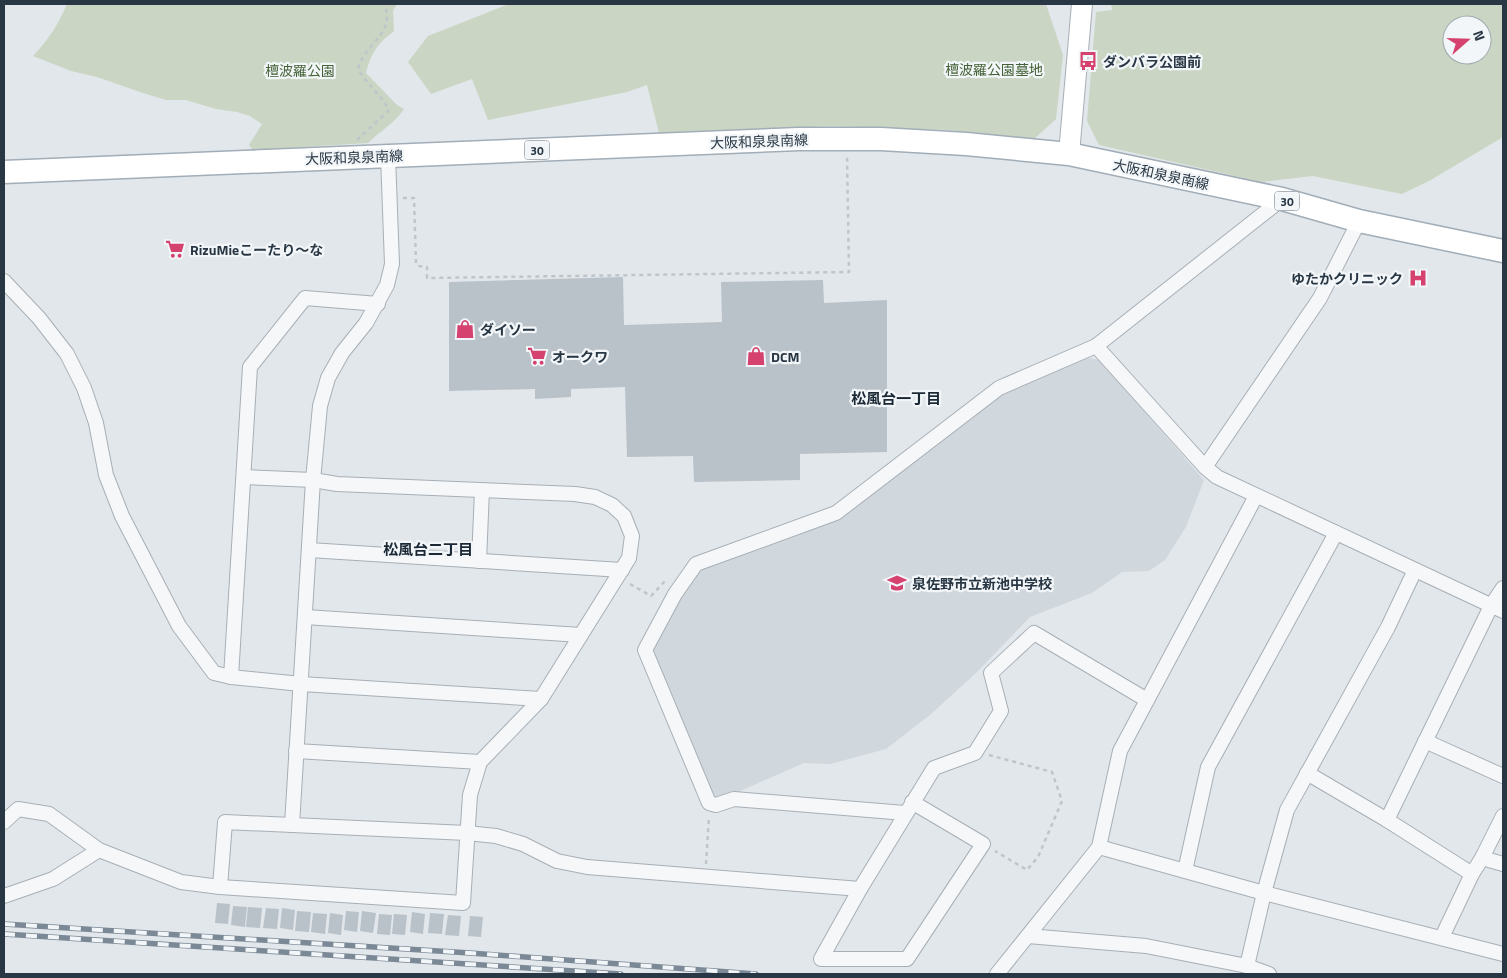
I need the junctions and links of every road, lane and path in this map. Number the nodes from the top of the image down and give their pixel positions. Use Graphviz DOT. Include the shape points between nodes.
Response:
graph roads {
  1 [pos="385,4"];
  2 [pos="1082,4"];
  3 [pos="846,139"];
  4 [pos="1069,154"];
  5 [pos="388,156"];
  6 [pos="355,157"];
  7 [pos="4,172"];
  8 [pos="389,198"];
  9 [pos="1282,199"];
  10 [pos="1359,221"];
  11 [pos="1503,251"];
  12 [pos="4,282"];
  13 [pos="378,304"];
  14 [pos="1096,346"];
  15 [pos="1205,467"];
  16 [pos="244,477"];
  17 [pos="313,480"];
  18 [pos="482,490"];
  19 [pos="1256,496"];
  20 [pos="1336,533"];
  21 [pos="309,550"];
  22 [pos="479,561"];
  23 [pos="1415,570"];
  24 [pos="620,573"];
  25 [pos="1503,588"];
  26 [pos="652,596"];
  27 [pos="1497,609"];
  28 [pos="305,617"];
  29 [pos="581,635"];
  30 [pos="231,677"];
  31 [pos="301,684"];
  32 [pos="541,699"];
  33 [pos="1147,700"];
  34 [pos="1425,741"];
  35 [pos="296,751"];
  36 [pos="975,753"];
  37 [pos="480,762"];
  38 [pos="1306,773"];
  39 [pos="1503,776"];
  40 [pos="908,808"];
  41 [pos="1503,816"];
  42 [pos="1388,820"];
  43 [pos="4,822"];
  44 [pos="292,825"];
  45 [pos="467,833"];
  46 [pos="708,834"];
  47 [pos="983,844"];
  48 [pos="1098,847"];
  49 [pos="100,850"];
  50 [pos="1482,858"];
  51 [pos="1503,864"];
  52 [pos="1185,871"];
  53 [pos="1472,874"];
  54 [pos="705,877"];
  55 [pos="220,887"];
  56 [pos="860,889"];
  57 [pos="1264,893"];
  58 [pos="4,896"];
  59 [pos="1028,936"];
  60 [pos="1442,937"];
  61 [pos="1503,954"];
  62 [pos="1247,966"];
  63 [pos="997,974"];
  64 [pos="1269,974"];
  1 -- 6 [label="path" via="386,26 360,58 358,69 389,110 358,138 353,148"];
  2 -- 4 [label="street"];
  3 -- 4 [label="main road, 大阪和泉泉南線 / 30" via="966,144"];
  3 -- 5 [label="main road, 大阪和泉泉南線 / 30"];
  3 -- 8 [label="path" via="849,272 427,278 427,267 416,263 414,198"];
  4 -- 9 [label="main road, 大阪和泉泉南線 / 30"];
  5 -- 6 [label="main road, 大阪和泉泉南線 / 30"];
  5 -- 8 [label="street"];
  6 -- 7 [label="main road, 大阪和泉泉南線 / 30"];
  8 -- 13 [label="street" via="392,264"];
  9 -- 10 [label="main road, 大阪和泉泉南線 / 30"];
  9 -- 14 [label="street"];
  10 -- 11 [label="main road, 大阪和泉泉南線 / 30"];
  10 -- 15 [label="street" via="1320,298"];
  12 -- 30 [label="street" via="39,318 67,354 96,423 106,475 122,516 179,626 214,673"];
  13 -- 16 [label="street" via="304,298 250,367"];
  13 -- 17 [label="street" via="328,378 320,406"];
  14 -- 15 [label="street"];
  14 -- 40 [label="street" via="999,388 836,513 696,564 675,594 645,650 708,803 716,805 734,799"];
  15 -- 19 [label="street" via="1217,477"];
  16 -- 17 [label="street"];
  16 -- 30 [label="street"];
  17 -- 18 [label="street" via="337,484"];
  17 -- 21 [label="street"];
  18 -- 22 [label="street"];
  18 -- 24 [label="street" via="575,494 612,504 624,516 632,536 630,558"];
  19 -- 20 [label="street"];
  19 -- 33 [label="street"];
  20 -- 23 [label="street"];
  20 -- 52 [label="street" via="1208,767"];
  21 -- 22 [label="street"];
  21 -- 28 [label="street"];
  22 -- 24 [label="street"];
  23 -- 27 [label="street"];
  23 -- 38 [label="street" via="1388,627"];
  24 -- 26 [label="path"];
  24 -- 29 [label="street"];
  25 -- 27 [label="street"];
  27 -- 34 [label="street"];
  28 -- 29 [label="street"];
  28 -- 31 [label="street"];
  29 -- 32 [label="street"];
  30 -- 31 [label="street"];
  31 -- 32 [label="street"];
  31 -- 35 [label="street"];
  32 -- 37 [label="street"];
  33 -- 36 [label="street" via="1034,633 991,674 1001,711"];
  33 -- 48 [label="street" via="1120,750"];
  34 -- 39 [label="street"];
  34 -- 42 [label="street"];
  35 -- 37 [label="street"];
  35 -- 44 [label="street"];
  36 -- 40 [label="street" via="934,768"];
  36 -- 47 [label="path" via="1052,772 1062,801 1038,858 1028,870"];
  37 -- 45 [label="street" via="470,795"];
  38 -- 42 [label="street"];
  38 -- 57 [label="street" via="1287,810"];
  40 -- 47 [label="street"];
  40 -- 56 [label="street"];
  41 -- 50 [label="street"];
  42 -- 53 [label="street"];
  43 -- 49 [label="street" via="18,810 49,814"];
  44 -- 45 [label="street"];
  44 -- 55 [label="street" via="225,822"];
  45 -- 54 [label="street" via="496,836 523,844 557,861 586,868"];
  45 -- 55 [label="street" via="464,902"];
  46 -- 54 [label="path"];
  47 -- 56 [label="street" via="907,959 821,958"];
  48 -- 52 [label="street"];
  48 -- 59 [label="street"];
  49 -- 55 [label="street" via="181,882"];
  49 -- 58 [label="street" via="53,879"];
  50 -- 51 [label="street"];
  50 -- 53 [label="street"];
  52 -- 57 [label="street"];
  53 -- 60 [label="street"];
  54 -- 56 [label="street"];
  57 -- 60 [label="street"];
  57 -- 62 [label="street"];
  59 -- 62 [label="street" via="1146,946"];
  59 -- 63 [label="street"];
  60 -- 61 [label="street"];
  62 -- 64 [label="street"];
}
